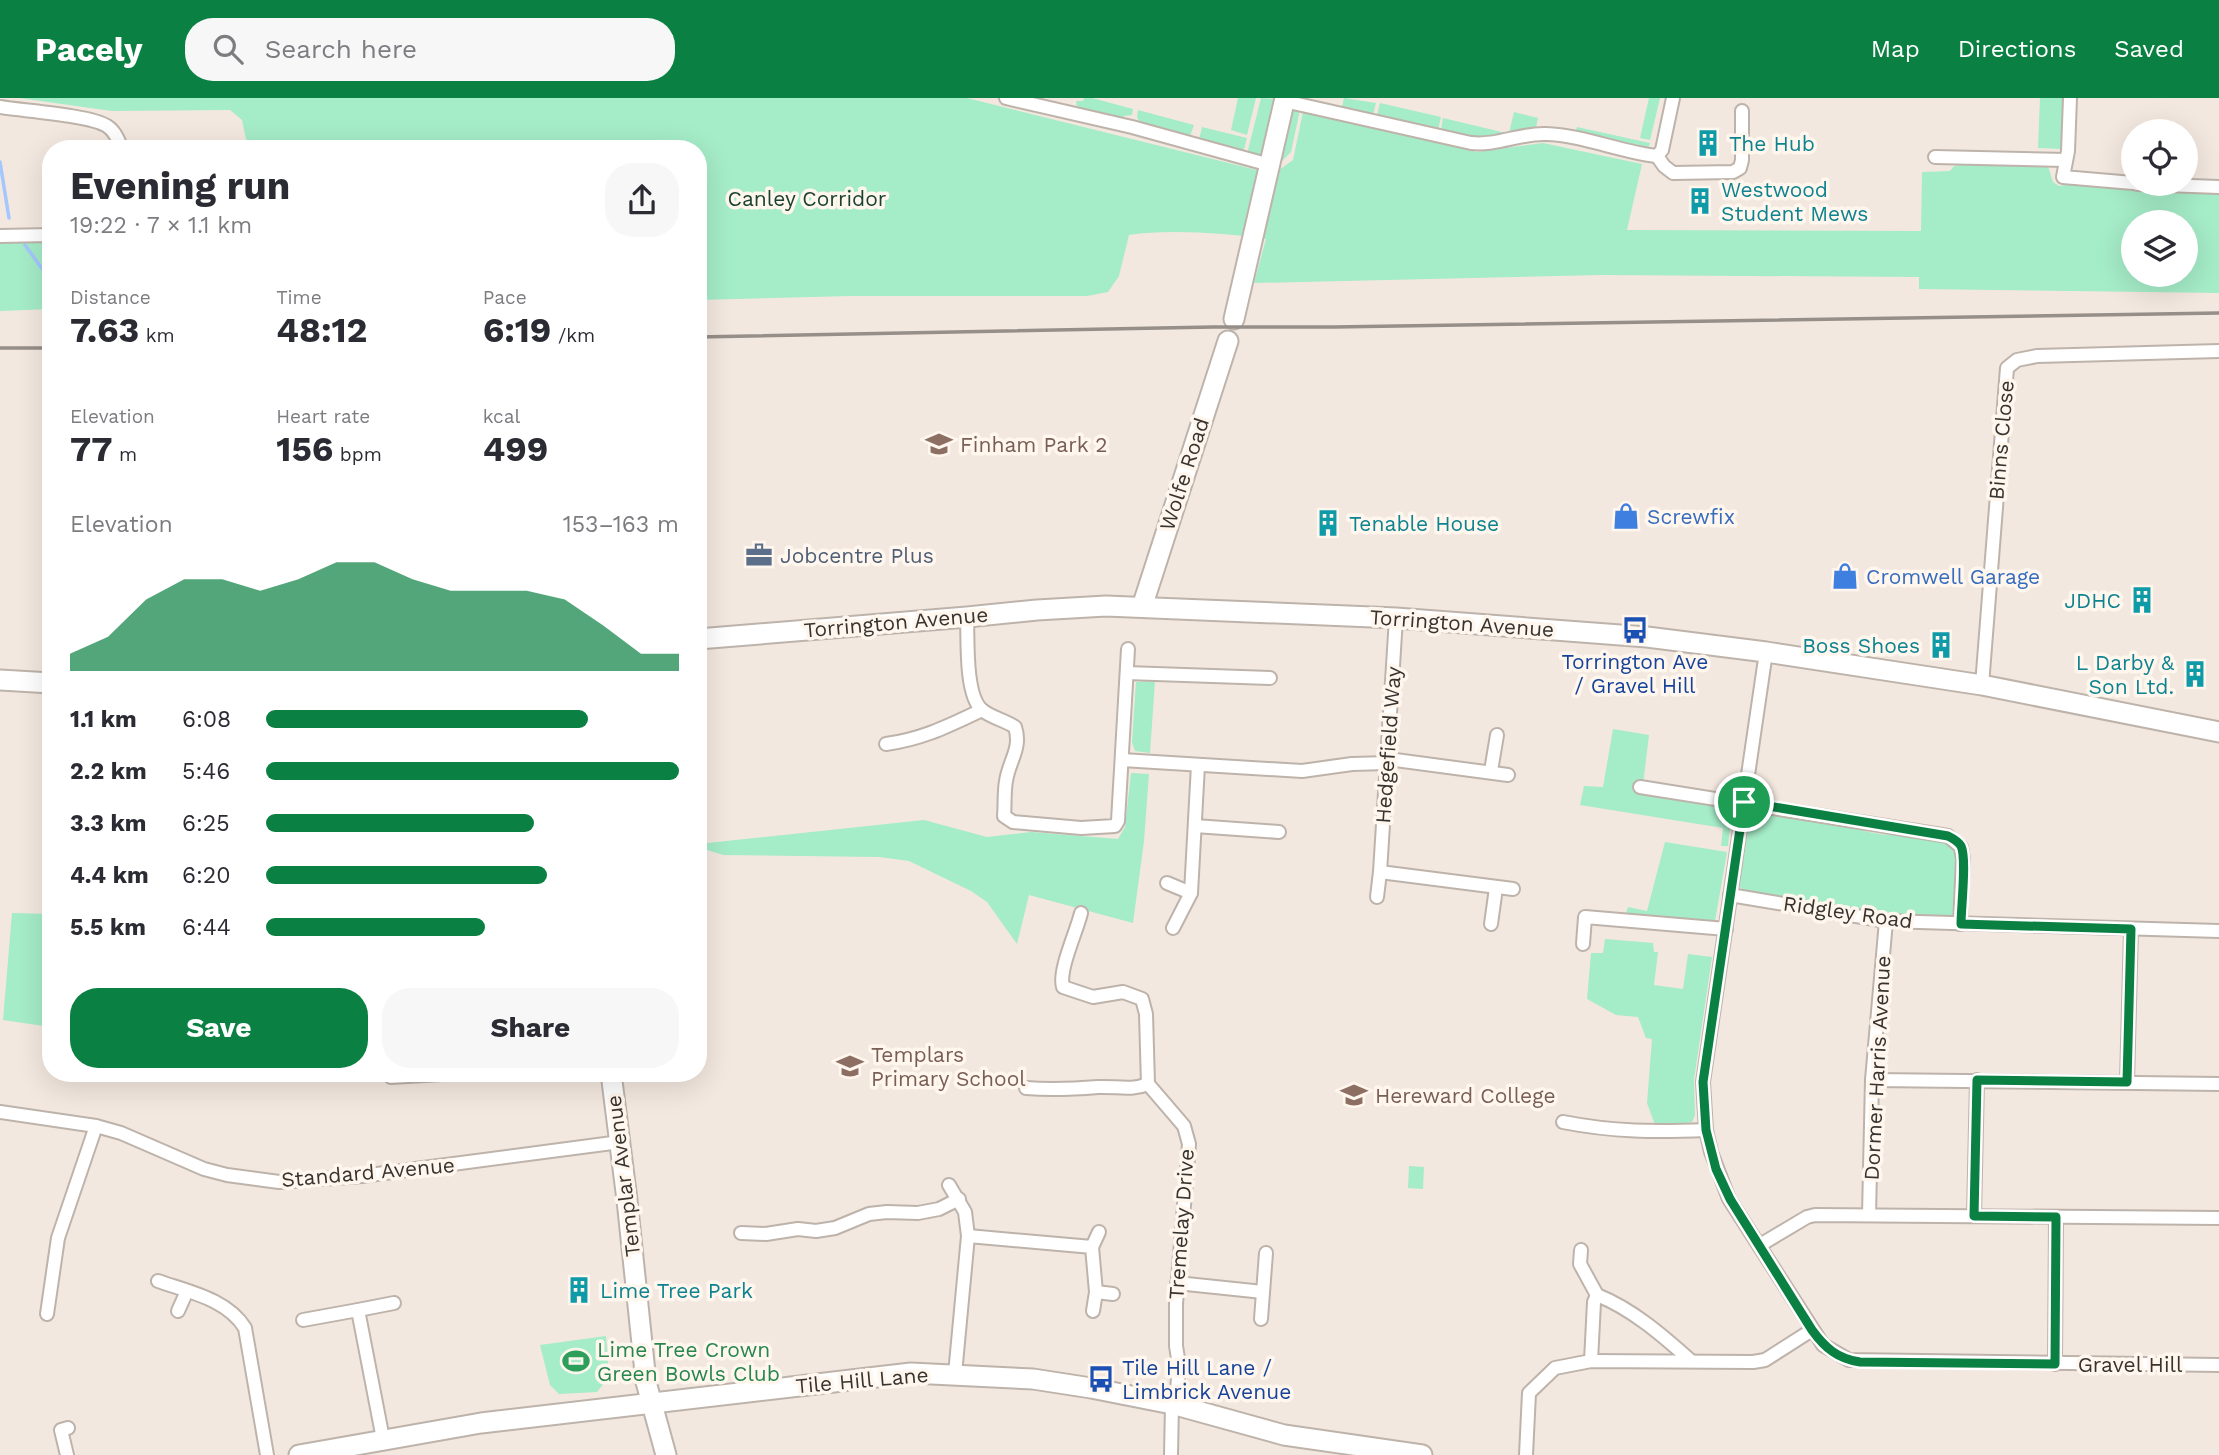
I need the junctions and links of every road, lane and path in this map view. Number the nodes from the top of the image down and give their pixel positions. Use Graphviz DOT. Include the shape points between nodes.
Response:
graph roads {
  1 [pos="1006,98"];
  2 [pos="1673,98"];
  3 [pos="2070,98"];
  4 [pos="1284,100"];
  5 [pos="0,107"];
  6 [pos="1742,111"];
  7 [pos="118,140"];
  8 [pos="1657,156"];
  9 [pos="1935,157"];
  10 [pos="2066,160"];
  11 [pos="1270,165"];
  12 [pos="2121,183"];
  13 [pos="2198,186"];
  14 [pos="2219,187"];
  15 [pos="42,235"];
  16 [pos="0,236"];
  17 [pos="1234,319"];
  18 [pos="1228,341"];
  19 [pos="2219,351"];
  20 [pos="1142,607"];
  21 [pos="967,617"];
  22 [pos="1396,618"];
  23 [pos="707,638"];
  24 [pos="1128,649"];
  25 [pos="1766,652"];
  26 [pos="1127,673"];
  27 [pos="1270,678"];
  28 [pos="0,680"];
  29 [pos="42,682"];
  30 [pos="1982,685"];
  31 [pos="982,710"];
  32 [pos="2219,732"];
  33 [pos="1497,735"];
  34 [pos="886,744"];
  35 [pos="1122,760"];
  36 [pos="1388,761"];
  37 [pos="1198,765"];
  38 [pos="1491,771"];
  39 [pos="1508,775"];
  40 [pos="1640,787"];
  41 [pos="1744,802"];
  42 [pos="1195,826"];
  43 [pos="1279,832"];
  44 [pos="1380,872"];
  45 [pos="1167,883"];
  46 [pos="1496,888"];
  47 [pos="1513,890"];
  48 [pos="1191,893"];
  49 [pos="1730,895"];
  50 [pos="1377,897"];
  51 [pos="1081,913"];
  52 [pos="1886,921"];
  53 [pos="1490,924"];
  54 [pos="1961,924"];
  55 [pos="1173,928"];
  56 [pos="1726,929"];
  57 [pos="2131,929"];
  58 [pos="2219,931"];
  59 [pos="1583,944"];
  60 [pos="1872,1080"];
  61 [pos="1977,1080"];
  62 [pos="612,1082"];
  63 [pos="2127,1082"];
  64 [pos="1148,1084"];
  65 [pos="2219,1084"];
  66 [pos="1026,1088"];
  67 [pos="0,1112"];
  68 [pos="1563,1122"];
  69 [pos="96,1126"];
  70 [pos="1706,1130"];
  71 [pos="620,1142"];
  72 [pos="949,1185"];
  73 [pos="958,1199"];
  74 [pos="1869,1215"];
  75 [pos="1974,1216"];
  76 [pos="2056,1217"];
  77 [pos="2219,1219"];
  78 [pos="1100,1232"];
  79 [pos="741,1233"];
  80 [pos="968,1236"];
  81 [pos="1760,1245"];
  82 [pos="1092,1247"];
  83 [pos="1581,1251"];
  84 [pos="1266,1253"];
  85 [pos="158,1281"];
  86 [pos="1177,1283"];
  87 [pos="187,1291"];
  88 [pos="1096,1292"];
  89 [pos="1263,1292"];
  90 [pos="1113,1294"];
  91 [pos="1597,1296"];
  92 [pos="394,1304"];
  93 [pos="358,1310"];
  94 [pos="178,1311"];
  95 [pos="1093,1311"];
  96 [pos="47,1314"];
  97 [pos="1261,1319"];
  98 [pos="303,1320"];
  99 [pos="1812,1330"];
  100 [pos="1689,1360"];
  101 [pos="1591,1361"];
  102 [pos="2055,1364"];
  103 [pos="2219,1365"];
  104 [pos="955,1374"];
  105 [pos="652,1403"];
  106 [pos="1172,1404"];
  107 [pos="68,1428"];
  108 [pos="383,1439"];
  109 [pos="1365,1452"];
  110 [pos="67,1455"];
  111 [pos="267,1455"];
  112 [pos="299,1455"];
  113 [pos="666,1455"];
  114 [pos="1171,1455"];
  115 [pos="1422,1455"];
  116 [pos="1526,1455"];
  1 -- 11 [label="street"];
  2 -- 8 [label="street"];
  3 -- 10 [label="street"];
  4 -- 8 [label="street" via="1471,143 1548,134"];
  4 -- 11 [label="street"];
  5 -- 7 [label="street" via="107,126"];
  6 -- 8 [label="street" via="1742,160 1733,172 1672,173"];
  9 -- 10 [label="street"];
  10 -- 12 [label="street" via="2063,177"];
  11 -- 17 [label="street"];
  13 -- 14 [label="street"];
  15 -- 16 [label="street"];
  18 -- 20 [label="street, Wolfe Road"];
  19 -- 30 [label="street, Binns Close" via="2037,356 2017,360 2007,368"];
  20 -- 21 [label="street, Torrington Avenue" via="1060,608"];
  20 -- 22 [label="street, Torrington Avenue"];
  21 -- 23 [label="street, Torrington Avenue"];
  21 -- 31 [label="street" via="970,677"];
  22 -- 25 [label="street, Torrington Avenue" via="1647,637"];
  22 -- 36 [label="street, Hedgefield Way"];
  24 -- 26 [label="street"];
  25 -- 30 [label="street, Torrington Avenue"];
  25 -- 41 [label="street, Gravel Hill"];
  26 -- 27 [label="street"];
  26 -- 35 [label="street"];
  28 -- 29 [label="street"];
  30 -- 32 [label="street, Torrington Avenue"];
  31 -- 34 [label="street" via="936,733"];
  31 -- 35 [label="street" via="1015,727 1018,737 1006,780 1004,816 1013,822 1115,826"];
  33 -- 38 [label="street"];
  35 -- 37 [label="street"];
  36 -- 37 [label="street" via="1302,771"];
  36 -- 38 [label="street"];
  36 -- 44 [label="street, Hedgefield Way"];
  37 -- 42 [label="street"];
  38 -- 39 [label="street"];
  40 -- 41 [label="street"];
  41 -- 49 [label="street, Gravel Hill"];
  41 -- 54 [label="street" via="1956,840 1963,859"];
  42 -- 43 [label="street"];
  42 -- 48 [label="street"];
  44 -- 46 [label="street"];
  44 -- 50 [label="street, Hedgefield Way"];
  45 -- 48 [label="street"];
  46 -- 47 [label="street"];
  46 -- 53 [label="street"];
  48 -- 55 [label="street"];
  49 -- 52 [label="street, Ridgley Road"];
  49 -- 56 [label="street, Gravel Hill"];
  51 -- 64 [label="street" via="1063,969 1063,986 1093,997 1123,992 1142,999"];
  52 -- 54 [label="street, Ridgley Road"];
  52 -- 60 [label="street, Dormer Harris Avenue"];
  54 -- 57 [label="street, Ridgley Road"];
  56 -- 59 [label="street" via="1585,917"];
  56 -- 70 [label="street, Gravel Hill" via="1703,1082"];
  57 -- 58 [label="street, Ridgley Road"];
  57 -- 63 [label="street"];
  60 -- 61 [label="street"];
  60 -- 74 [label="street, Dormer Harris Avenue"];
  61 -- 63 [label="street"];
  61 -- 75 [label="street"];
  62 -- 71 [label="street, Templar Avenue"];
  63 -- 65 [label="street"];
  64 -- 66 [label="street" via="1136,1089"];
  64 -- 86 [label="street, Tremelay Drive" via="1184,1126 1189,1144"];
  67 -- 69 [label="street, Standard Avenue"];
  68 -- 70 [label="street" via="1609,1131"];
  69 -- 71 [label="street, Standard Avenue" via="204,1169 279,1182 362,1176"];
  69 -- 96 [label="street" via="58,1238"];
  70 -- 81 [label="street, Gravel Hill" via="1722,1184"];
  71 -- 105 [label="street, Templar Avenue" via="644,1369"];
  72 -- 73 [label="street"];
  73 -- 79 [label="street" via="939,1209 869,1214 816,1231"];
  73 -- 80 [label="street"];
  74 -- 75 [label="street"];
  74 -- 81 [label="street" via="1807,1217"];
  75 -- 76 [label="street"];
  76 -- 77 [label="street"];
  76 -- 102 [label="street"];
  78 -- 82 [label="street"];
  80 -- 82 [label="street"];
  80 -- 104 [label="street"];
  81 -- 99 [label="street, Gravel Hill"];
  82 -- 88 [label="street"];
  83 -- 91 [label="street" via="1580,1264"];
  84 -- 89 [label="street"];
  85 -- 87 [label="street"];
  86 -- 89 [label="street"];
  86 -- 106 [label="street, Tremelay Drive" via="1179,1365"];
  87 -- 94 [label="street"];
  87 -- 111 [label="street" via="228,1308 245,1328"];
  88 -- 90 [label="street"];
  88 -- 95 [label="street"];
  89 -- 97 [label="street"];
  91 -- 100 [label="street" via="1640,1320"];
  91 -- 101 [label="street"];
  92 -- 93 [label="street"];
  93 -- 98 [label="street"];
  93 -- 108 [label="street"];
  99 -- 100 [label="street" via="1765,1360"];
  99 -- 102 [label="street, Gravel Hill" via="1823,1345 1849,1360"];
  100 -- 101 [label="street"];
  101 -- 116 [label="street" via="1555,1368 1529,1393"];
  102 -- 103 [label="street, Gravel Hill"];
  104 -- 105 [label="street, Tile Hill Lane" via="877,1376"];
  104 -- 106 [label="street, Tile Hill Lane" via="1033,1379"];
  105 -- 108 [label="street, Tile Hill Lane"];
  105 -- 113 [label="street, Templar Avenue"];
  106 -- 109 [label="street, Tile Hill Lane"];
  106 -- 114 [label="street, Tremelay Drive"];
  107 -- 110 [label="street" via="61,1430"];
  108 -- 112 [label="street, Tile Hill Lane"];
  109 -- 115 [label="street, Tile Hill Lane"];
}
